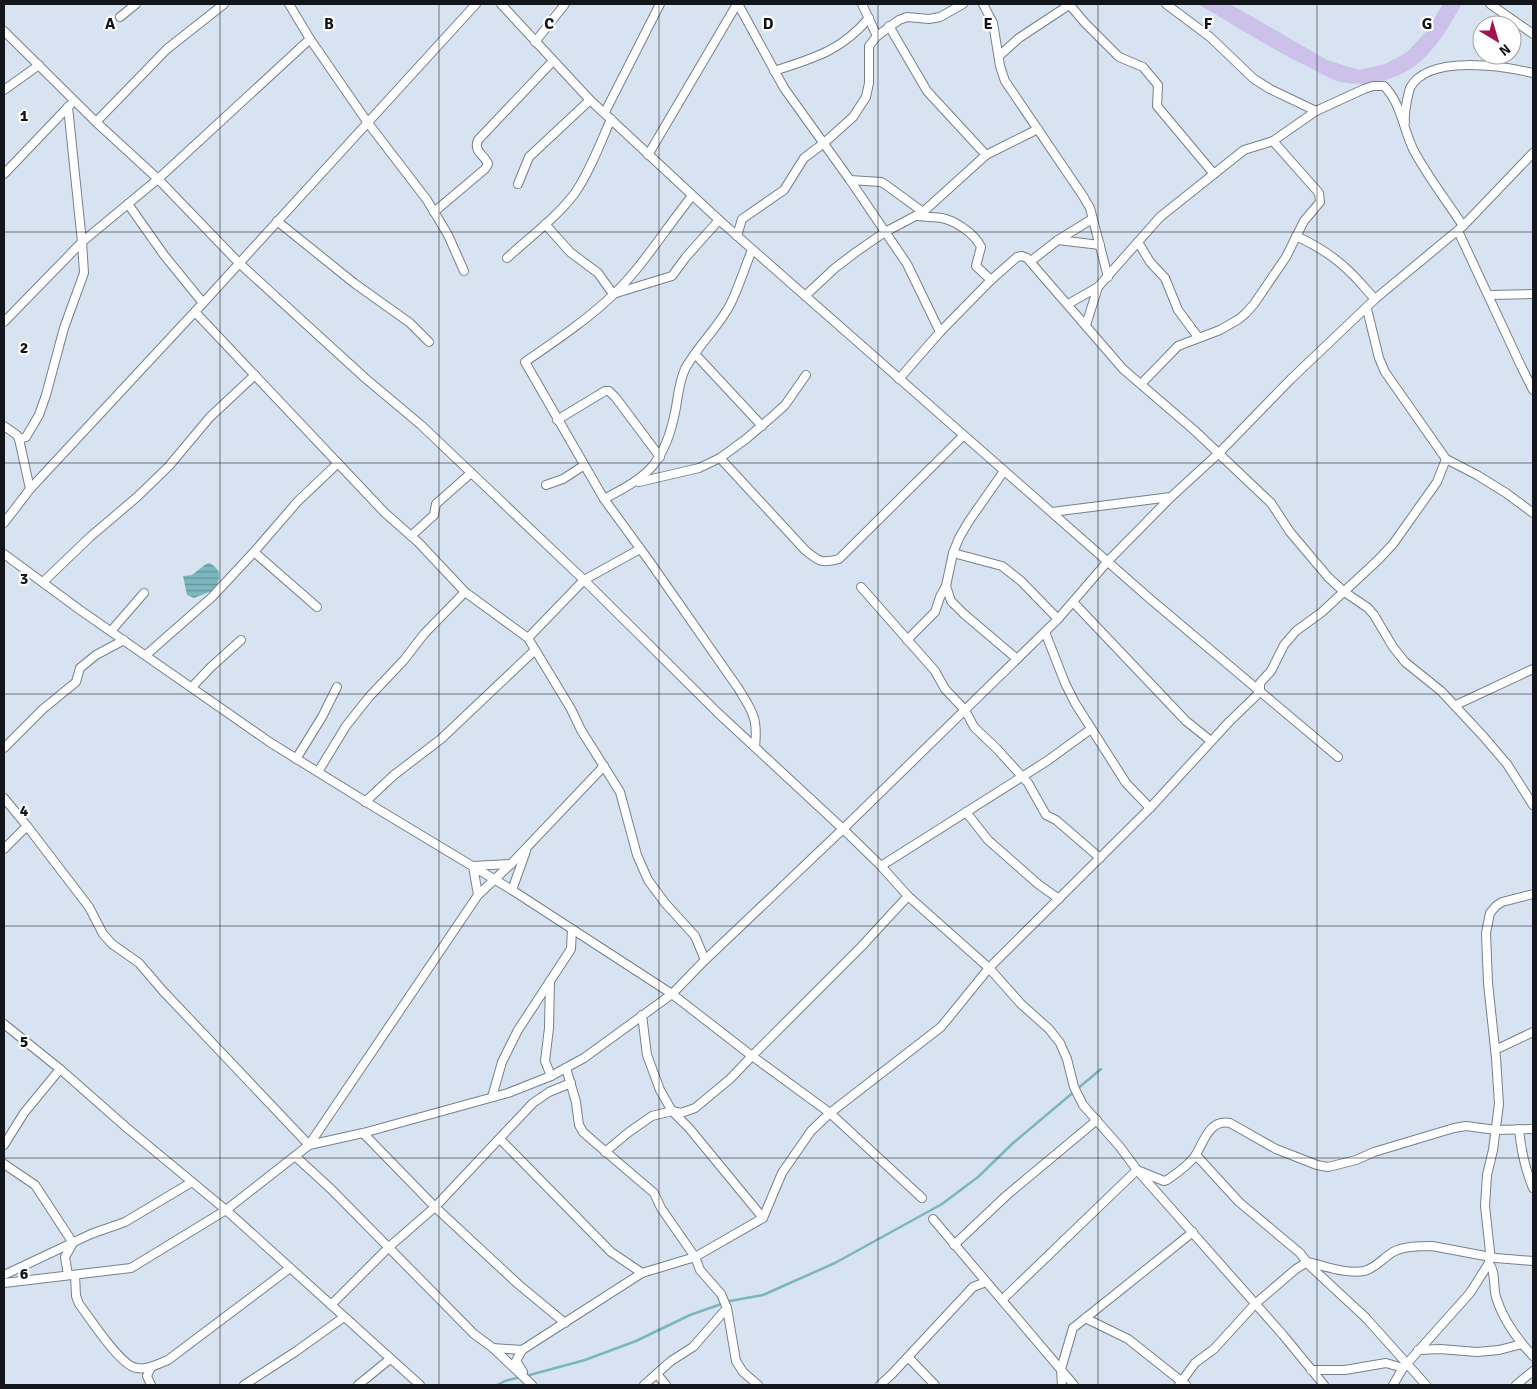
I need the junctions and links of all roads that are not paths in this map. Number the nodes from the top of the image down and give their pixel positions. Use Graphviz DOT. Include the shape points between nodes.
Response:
graph roads {
  1 [pos="136,4"];
  2 [pos="224,4"];
  3 [pos="289,4"];
  4 [pos="476,4"];
  5 [pos="500,4"];
  6 [pos="565,4"];
  7 [pos="660,4"];
  8 [pos="738,4"];
  9 [pos="862,4"];
  10 [pos="963,4"];
  11 [pos="983,4"];
  12 [pos="1069,4"];
  13 [pos="1166,4"];
  14 [pos="1490,4"];
  15 [pos="120,17"];
  16 [pos="870,18"];
  17 [pos="890,26"];
  18 [pos="4,31"];
  19 [pos="1533,34"];
  20 [pos="877,36"];
  21 [pos="310,39"];
  22 [pos="535,42"];
  23 [pos="999,56"];
  24 [pos="553,61"];
  25 [pos="39,65"];
  26 [pos="774,71"];
  27 [pos="1533,73"];
  28 [pos="4,90"];
  29 [pos="75,100"];
  30 [pos="590,100"];
  31 [pos="68,108"];
  32 [pos="1316,111"];
  33 [pos="605,112"];
  34 [pos="611,120"];
  35 [pos="96,122"];
  36 [pos="368,123"];
  37 [pos="1038,129"];
  38 [pos="1406,134"];
  39 [pos="1273,142"];
  40 [pos="824,143"];
  41 [pos="1533,153"];
  42 [pos="648,155"];
  43 [pos="986,155"];
  44 [pos="4,174"];
  45 [pos="1214,174"];
  46 [pos="158,179"];
  47 [pos="850,180"];
  48 [pos="518,184"];
  49 [pos="692,196"];
  50 [pos="128,204"];
  51 [pos="434,212"];
  52 [pos="920,214"];
  53 [pos="1092,219"];
  54 [pos="719,220"];
  55 [pos="277,221"];
  56 [pos="545,224"];
  57 [pos="1461,228"];
  58 [pos="885,232"];
  59 [pos="737,236"];
  60 [pos="1296,236"];
  61 [pos="1058,240"];
  62 [pos="82,242"];
  63 [pos="1138,242"];
  64 [pos="1100,245"];
  65 [pos="752,250"];
  66 [pos="507,258"];
  67 [pos="1031,261"];
  68 [pos="238,263"];
  69 [pos="464,271"];
  70 [pos="1108,276"];
  71 [pos="991,280"];
  72 [pos="1098,287"];
  73 [pos="614,294"];
  74 [pos="1533,294"];
  75 [pos="805,296"];
  76 [pos="1489,296"];
  77 [pos="1375,299"];
  78 [pos="203,303"];
  79 [pos="1068,304"];
  80 [pos="1367,309"];
  81 [pos="195,312"];
  82 [pos="4,322"];
  83 [pos="1086,324"];
  84 [pos="940,332"];
  85 [pos="1198,338"];
  86 [pos="429,342"];
  87 [pos="695,354"];
  88 [pos="255,375"];
  89 [pos="806,375"];
  90 [pos="899,379"];
  91 [pos="1141,384"];
  92 [pos="1533,390"];
  93 [pos="557,420"];
  94 [pos="4,426"];
  95 [pos="762,426"];
  96 [pos="963,436"];
  97 [pos="19,439"];
  98 [pos="1219,454"];
  99 [pos="660,457"];
  100 [pos="720,458"];
  101 [pos="1446,460"];
  102 [pos="338,464"];
  103 [pos="583,466"];
  104 [pos="1004,471"];
  105 [pos="471,473"];
  106 [pos="636,482"];
  107 [pos="546,484"];
  108 [pos="30,489"];
  109 [pos="1171,497"];
  110 [pos="604,499"];
  111 [pos="1052,512"];
  112 [pos="1533,513"];
  113 [pos="4,523"];
  114 [pos="411,536"];
  115 [pos="640,548"];
  116 [pos="254,552"];
  117 [pos="953,553"];
  118 [pos="4,554"];
  119 [pos="1108,561"];
  120 [pos="584,580"];
  121 [pos="43,582"];
  122 [pos="946,586"];
  123 [pos="861,587"];
  124 [pos="466,592"];
  125 [pos="1343,592"];
  126 [pos="144,593"];
  127 [pos="940,597"];
  128 [pos="951,601"];
  129 [pos="1073,602"];
  130 [pos="317,608"];
  131 [pos="1058,619"];
  132 [pos="111,631"];
  133 [pos="1045,632"];
  134 [pos="528,638"];
  135 [pos="124,640"];
  136 [pos="241,640"];
  137 [pos="907,640"];
  138 [pos="535,650"];
  139 [pos="146,655"];
  140 [pos="1017,659"];
  141 [pos="1533,669"];
  142 [pos="192,687"];
  143 [pos="337,687"];
  144 [pos="1260,692"];
  145 [pos="1456,705"];
  146 [pos="965,710"];
  147 [pos="1091,729"];
  148 [pos="1211,740"];
  149 [pos="755,747"];
  150 [pos="4,748"];
  151 [pos="1338,757"];
  152 [pos="296,759"];
  153 [pos="604,766"];
  154 [pos="318,772"];
  155 [pos="1023,776"];
  156 [pos="375,794"];
  157 [pos="4,798"];
  158 [pos="365,802"];
  159 [pos="1533,804"];
  160 [pos="376,808"];
  161 [pos="1150,808"];
  162 [pos="966,812"];
  163 [pos="27,826"];
  164 [pos="843,829"];
  165 [pos="528,846"];
  166 [pos="4,849"];
  167 [pos="1100,858"];
  168 [pos="511,864"];
  169 [pos="473,866"];
  170 [pos="881,866"];
  171 [pos="495,880"];
  172 [pos="512,890"];
  173 [pos="1533,894"];
  174 [pos="478,895"];
  175 [pos="908,896"];
  176 [pos="1059,898"];
  177 [pos="572,929"];
  178 [pos="705,960"];
  179 [pos="989,968"];
  180 [pos="550,981"];
  181 [pos="672,994"];
  182 [pos="642,1016"];
  183 [pos="4,1024"];
  184 [pos="1533,1032"];
  185 [pos="1495,1050"];
  186 [pos="752,1056"];
  187 [pos="566,1068"];
  188 [pos="60,1069"];
  189 [pos="552,1076"];
  190 [pos="571,1083"];
  191 [pos="492,1097"];
  192 [pos="672,1111"];
  193 [pos="830,1113"];
  194 [pos="1097,1120"];
  195 [pos="1519,1129"];
  196 [pos="1533,1129"];
  197 [pos="1496,1130"];
  198 [pos="363,1133"];
  199 [pos="500,1139"];
  200 [pos="4,1145"];
  201 [pos="308,1145"];
  202 [pos="606,1152"];
  203 [pos="1196,1155"];
  204 [pos="294,1156"];
  205 [pos="4,1164"];
  206 [pos="1137,1170"];
  207 [pos="192,1182"];
  208 [pos="1533,1188"];
  209 [pos="922,1198"];
  210 [pos="435,1207"];
  211 [pos="226,1210"];
  212 [pos="763,1218"];
  213 [pos="933,1219"];
  214 [pos="1193,1232"];
  215 [pos="72,1243"];
  216 [pos="954,1245"];
  217 [pos="389,1247"];
  218 [pos="695,1257"];
  219 [pos="1489,1260"];
  220 [pos="1533,1261"];
  221 [pos="1307,1262"];
  222 [pos="290,1268"];
  223 [pos="642,1273"];
  224 [pos="71,1275"];
  225 [pos="4,1276"];
  226 [pos="986,1282"];
  227 [pos="4,1283"];
  228 [pos="1002,1300"];
  229 [pos="1256,1304"];
  230 [pos="331,1305"];
  231 [pos="727,1308"];
  232 [pos="344,1316"];
  233 [pos="1085,1318"];
  234 [pos="565,1323"];
  235 [pos="1522,1344"];
  236 [pos="493,1348"];
  237 [pos="522,1350"];
  238 [pos="1418,1350"];
  239 [pos="1533,1356"];
  240 [pos="908,1357"];
  241 [pos="390,1359"];
  242 [pos="1405,1366"];
  243 [pos="151,1367"];
  244 [pos="1061,1369"];
  245 [pos="1311,1370"];
  246 [pos="1533,1371"];
  247 [pos="521,1374"];
  248 [pos="657,1374"];
  249 [pos="1182,1384"];
  250 [pos="151,1385"];
  251 [pos="244,1385"];
  252 [pos="358,1385"];
  253 [pos="420,1385"];
  254 [pos="532,1385"];
  255 [pos="644,1385"];
  256 [pos="666,1385"];
  257 [pos="756,1385"];
  258 [pos="880,1385"];
  259 [pos="935,1385"];
  260 [pos="1062,1385"];
  261 [pos="1074,1385"];
  262 [pos="1324,1385"];
  263 [pos="1393,1385"];
  264 [pos="1426,1385"];
  265 [pos="1516,1385"];
  1 -- 15 [label="street"];
  2 -- 35 [label="street" via="167,49"];
  3 -- 21 [label="street"];
  4 -- 36 [label="street"];
  5 -- 22 [label="street"];
  6 -- 22 [label="street"];
  7 -- 33 [label="street"];
  8 -- 26 [label="street"];
  8 -- 42 [label="street"];
  9 -- 16 [label="street"];
  10 -- 17 [label="street" via="940,17 908,17"];
  11 -- 23 [label="street" via="993,23"];
  12 -- 23 [label="street"];
  12 -- 45 [label="street" via="1119,57 1143,67 1158,85 1157,106"];
  13 -- 32 [label="street" via="1210,37 1254,79"];
  14 -- 19 [label="street"];
  16 -- 20 [label="street"];
  16 -- 26 [label="street" via="854,35 820,56"];
  17 -- 20 [label="street"];
  17 -- 43 [label="street" via="927,91"];
  18 -- 25 [label="street"];
  20 -- 40 [label="street" via="869,46 866,97 853,117"];
  21 -- 36 [label="street"];
  21 -- 46 [label="street"];
  22 -- 24 [label="street"];
  23 -- 37 [label="street" via="1005,81"];
  24 -- 30 [label="street"];
  24 -- 51 [label="street" via="478,140 477,148 488,161 485,168"];
  25 -- 28 [label="street"];
  25 -- 29 [label="street"];
  26 -- 40 [label="street"];
  27 -- 38 [label="street" via="1466,66 1433,70 1410,88 1404,118"];
  29 -- 31 [label="street"];
  29 -- 35 [label="street"];
  30 -- 33 [label="street"];
  30 -- 48 [label="street" via="530,157"];
  31 -- 44 [label="street"];
  31 -- 62 [label="street"];
  32 -- 38 [label="street" via="1373,86 1384,86 1393,95"];
  32 -- 39 [label="street"];
  33 -- 34 [label="street"];
  34 -- 42 [label="street"];
  34 -- 56 [label="street" via="576,192"];
  35 -- 46 [label="street"];
  36 -- 51 [label="street"];
  36 -- 55 [label="street"];
  37 -- 43 [label="street"];
  37 -- 53 [label="street" via="1090,208"];
  38 -- 57 [label="street"];
  39 -- 45 [label="street" via="1244,150"];
  39 -- 60 [label="street" via="1320,197 1320,202"];
  40 -- 47 [label="street"];
  40 -- 59 [label="street" via="804,158 784,190 742,219"];
  41 -- 57 [label="street"];
  42 -- 49 [label="street"];
  43 -- 52 [label="street"];
  45 -- 63 [label="street" via="1160,217"];
  46 -- 50 [label="street"];
  46 -- 68 [label="street"];
  47 -- 52 [label="street" via="880,182"];
  47 -- 58 [label="street"];
  49 -- 54 [label="street"];
  49 -- 73 [label="street"];
  50 -- 62 [label="street"];
  50 -- 78 [label="street"];
  51 -- 69 [label="street"];
  52 -- 58 [label="street"];
  52 -- 71 [label="street" via="952,221 968,232 981,247 976,266"];
  53 -- 61 [label="street"];
  53 -- 64 [label="street"];
  54 -- 59 [label="street"];
  54 -- 73 [label="street" via="672,276"];
  55 -- 68 [label="street"];
  55 -- 86 [label="street" via="410,323"];
  56 -- 66 [label="street"];
  56 -- 73 [label="street" via="570,252 598,273"];
  57 -- 76 [label="street"];
  57 -- 77 [label="street"];
  58 -- 75 [label="street" via="835,268"];
  58 -- 84 [label="street" via="910,270"];
  59 -- 65 [label="street"];
  60 -- 77 [label="street" via="1338,261"];
  60 -- 85 [label="street" via="1286,257 1250,309 1239,319"];
  61 -- 64 [label="street"];
  61 -- 67 [label="street"];
  62 -- 82 [label="street"];
  62 -- 97 [label="street" via="84,273 64,328 46,395 31,430 26,437"];
  63 -- 70 [label="street"];
  63 -- 85 [label="street" via="1165,278 1178,310"];
  64 -- 70 [label="street"];
  65 -- 75 [label="street"];
  65 -- 87 [label="street" via="731,303"];
  67 -- 71 [label="street" via="1017,257"];
  67 -- 79 [label="street"];
  68 -- 78 [label="street"];
  68 -- 105 [label="street"];
  70 -- 72 [label="street"];
  71 -- 84 [label="street"];
  72 -- 79 [label="street"];
  72 -- 83 [label="street"];
  73 -- 93 [label="street" via="572,329 524,362"];
  74 -- 76 [label="street"];
  75 -- 90 [label="street"];
  76 -- 92 [label="street"];
  77 -- 80 [label="street"];
  78 -- 81 [label="street"];
  79 -- 83 [label="street"];
  80 -- 98 [label="street" via="1291,379"];
  80 -- 101 [label="street" via="1378,358 1385,372"];
  81 -- 88 [label="street"];
  81 -- 108 [label="street"];
  83 -- 91 [label="street" via="1117,363"];
  84 -- 90 [label="street"];
  85 -- 91 [label="street" via="1178,346"];
  87 -- 95 [label="street"];
  87 -- 99 [label="street" via="680,382 674,418"];
  88 -- 102 [label="street"];
  88 -- 121 [label="street" via="210,417 169,466"];
  89 -- 95 [label="street" via="785,405"];
  90 -- 96 [label="street"];
  91 -- 98 [label="street"];
  93 -- 99 [label="street" via="609,391"];
  93 -- 103 [label="street"];
  94 -- 97 [label="street"];
  95 -- 100 [label="street"];
  96 -- 100 [label="street" via="838,559 827,562 815,559 805,550"];
  96 -- 104 [label="street"];
  97 -- 108 [label="street"];
  98 -- 109 [label="street"];
  98 -- 125 [label="street" via="1271,503 1307,553"];
  99 -- 106 [label="street"];
  100 -- 106 [label="street" via="699,468"];
  101 -- 112 [label="street" via="1477,475"];
  101 -- 125 [label="street" via="1437,482 1393,544"];
  102 -- 114 [label="street" via="385,514"];
  102 -- 116 [label="street" via="298,501"];
  103 -- 107 [label="street" via="563,479"];
  103 -- 110 [label="street"];
  104 -- 111 [label="street"];
  104 -- 117 [label="street" via="969,521"];
  105 -- 114 [label="street" via="440,499 434,516"];
  105 -- 120 [label="street"];
  106 -- 110 [label="street"];
  108 -- 113 [label="street"];
  109 -- 111 [label="street"];
  109 -- 119 [label="street"];
  110 -- 115 [label="street"];
  111 -- 119 [label="street"];
  114 -- 124 [label="street"];
  115 -- 120 [label="street"];
  115 -- 149 [label="street" via="751,709 756,719"];
  116 -- 130 [label="street"];
  116 -- 139 [label="street" via="212,597"];
  117 -- 122 [label="street"];
  117 -- 131 [label="street" via="1002,566"];
  118 -- 121 [label="street"];
  119 -- 129 [label="street"];
  119 -- 144 [label="street"];
  120 -- 134 [label="street"];
  120 -- 149 [label="street"];
  121 -- 132 [label="street"];
  122 -- 127 [label="street"];
  122 -- 128 [label="street"];
  123 -- 137 [label="street"];
  124 -- 134 [label="street"];
  124 -- 154 [label="street" via="369,697 346,726"];
  125 -- 144 [label="street" via="1284,645 1271,672 1260,683"];
  125 -- 145 [label="street" via="1368,608 1405,662"];
  126 -- 132 [label="street"];
  127 -- 128 [label="street"];
  127 -- 137 [label="street" via="935,612"];
  128 -- 140 [label="street"];
  129 -- 131 [label="street"];
  129 -- 148 [label="street" via="1186,720"];
  131 -- 133 [label="street"];
  132 -- 135 [label="street"];
  133 -- 140 [label="street"];
  133 -- 147 [label="street" via="1065,683"];
  134 -- 138 [label="street"];
  135 -- 139 [label="street"];
  135 -- 150 [label="street" via="80,668 76,682"];
  136 -- 142 [label="street"];
  137 -- 146 [label="street" via="935,671 945,690"];
  138 -- 153 [label="street"];
  138 -- 156 [label="street" via="441,739"];
  139 -- 142 [label="street"];
  140 -- 146 [label="street"];
  141 -- 145 [label="street"];
  142 -- 152 [label="street"];
  143 -- 152 [label="street"];
  144 -- 148 [label="street"];
  144 -- 151 [label="street"];
  145 -- 159 [label="street" via="1507,764"];
  146 -- 155 [label="street" via="974,727"];
  146 -- 164 [label="street"];
  147 -- 155 [label="street"];
  147 -- 161 [label="street" via="1126,783"];
  148 -- 161 [label="street"];
  149 -- 164 [label="street"];
  152 -- 154 [label="street"];
  153 -- 165 [label="street"];
  153 -- 178 [label="street" via="620,792 642,869 665,903 695,936"];
  154 -- 158 [label="street"];
  155 -- 162 [label="street"];
  155 -- 167 [label="street" via="1046,815"];
  156 -- 158 [label="street"];
  156 -- 160 [label="street"];
  157 -- 163 [label="street"];
  158 -- 160 [label="street"];
  160 -- 169 [label="street"];
  161 -- 167 [label="street"];
  162 -- 170 [label="street"];
  162 -- 176 [label="street" via="988,840"];
  163 -- 166 [label="street"];
  163 -- 201 [label="street" via="89,907 103,934 139,962"];
  164 -- 170 [label="street"];
  164 -- 178 [label="street"];
  165 -- 168 [label="street"];
  165 -- 172 [label="street"];
  167 -- 176 [label="street"];
  168 -- 169 [label="street"];
  168 -- 171 [label="street"];
  169 -- 171 [label="street"];
  169 -- 174 [label="street"];
  170 -- 175 [label="street"];
  171 -- 172 [label="street"];
  171 -- 174 [label="street"];
  172 -- 177 [label="street"];
  173 -- 185 [label="street" via="1502,902 1490,912 1486,949"];
  174 -- 201 [label="street"];
  175 -- 179 [label="street"];
  175 -- 186 [label="street"];
  176 -- 179 [label="street"];
  177 -- 180 [label="street" via="571,949"];
  177 -- 181 [label="street"];
  178 -- 181 [label="street"];
  179 -- 193 [label="street" via="941,1027"];
  179 -- 194 [label="street" via="1060,1043 1077,1095"];
  180 -- 189 [label="street" via="545,1061"];
  180 -- 191 [label="street" via="518,1030 502,1062"];
  181 -- 182 [label="street"];
  181 -- 186 [label="street"];
  182 -- 187 [label="street"];
  182 -- 192 [label="street" via="647,1055"];
  183 -- 188 [label="street"];
  184 -- 185 [label="street"];
  185 -- 197 [label="street" via="1499,1104"];
  186 -- 192 [label="street" via="695,1108 681,1114"];
  186 -- 193 [label="street"];
  187 -- 189 [label="street"];
  187 -- 190 [label="street"];
  188 -- 200 [label="street" via="24,1113"];
  188 -- 207 [label="street"];
  189 -- 191 [label="street"];
  190 -- 199 [label="street" via="549,1092 533,1104"];
  190 -- 202 [label="street" via="578,1125"];
  191 -- 198 [label="street"];
  192 -- 202 [label="street" via="652,1116"];
  192 -- 212 [label="street"];
  193 -- 209 [label="street"];
  193 -- 212 [label="street" via="811,1131 782,1173"];
  194 -- 206 [label="street"];
  194 -- 216 [label="street" via="1007,1195"];
  195 -- 196 [label="street"];
  195 -- 197 [label="street"];
  195 -- 208 [label="street" via="1526,1172"];
  197 -- 203 [label="street" via="1466,1126 1454,1128 1328,1167 1276,1149 1224,1122 1210,1130"];
  197 -- 219 [label="street" via="1485,1206"];
  198 -- 201 [label="street"];
  198 -- 210 [label="street"];
  199 -- 210 [label="street"];
  199 -- 223 [label="street" via="611,1252"];
  201 -- 204 [label="street"];
  202 -- 218 [label="street" via="654,1192 661,1208"];
  203 -- 206 [label="street" via="1164,1182"];
  203 -- 221 [label="street" via="1239,1202"];
  204 -- 211 [label="street"];
  204 -- 217 [label="street"];
  205 -- 215 [label="street" via="35,1184"];
  206 -- 214 [label="street"];
  206 -- 228 [label="street"];
  207 -- 211 [label="street"];
  207 -- 215 [label="street" via="125,1222"];
  210 -- 217 [label="street"];
  210 -- 234 [label="street"];
  211 -- 222 [label="street"];
  211 -- 224 [label="street" via="131,1268"];
  212 -- 218 [label="street"];
  213 -- 216 [label="street"];
  214 -- 229 [label="street"];
  214 -- 233 [label="street"];
  215 -- 224 [label="street" via="65,1257"];
  215 -- 225 [label="street"];
  216 -- 226 [label="street"];
  217 -- 230 [label="street"];
  217 -- 236 [label="street" via="474,1334"];
  218 -- 223 [label="street"];
  218 -- 231 [label="street" via="700,1270 721,1294"];
  219 -- 220 [label="street"];
  219 -- 221 [label="street" via="1422,1246 1394,1252 1366,1270 1335,1270"];
  219 -- 235 [label="street" via="1501,1312"];
  219 -- 238 [label="street" via="1470,1293"];
  221 -- 229 [label="street"];
  221 -- 242 [label="street" via="1366,1318"];
  222 -- 230 [label="street"];
  222 -- 243 [label="street" via="168,1360"];
  223 -- 234 [label="street"];
  224 -- 227 [label="street"];
  224 -- 243 [label="street" via="79,1304 123,1362 136,1368"];
  226 -- 228 [label="street"];
  226 -- 240 [label="street" via="973,1287"];
  228 -- 244 [label="street"];
  229 -- 245 [label="street"];
  229 -- 249 [label="street" via="1214,1349 1195,1363"];
  230 -- 232 [label="street"];
  231 -- 248 [label="street" via="694,1347"];
  231 -- 257 [label="street" via="736,1362"];
  232 -- 241 [label="street"];
  232 -- 251 [label="street"];
  233 -- 244 [label="street" via="1073,1328"];
  233 -- 249 [label="street" via="1128,1339"];
  234 -- 237 [label="street"];
  235 -- 238 [label="street" via="1477,1352"];
  235 -- 239 [label="street"];
  236 -- 237 [label="street"];
  236 -- 247 [label="street"];
  237 -- 247 [label="street" via="516,1360 523,1372"];
  238 -- 242 [label="street"];
  240 -- 258 [label="street"];
  240 -- 259 [label="street"];
  241 -- 252 [label="street"];
  241 -- 253 [label="street"];
  242 -- 245 [label="street" via="1386,1363 1346,1370"];
  242 -- 263 [label="street"];
  242 -- 264 [label="street"];
  243 -- 250 [label="street" via="147,1376"];
  244 -- 260 [label="street"];
  244 -- 261 [label="street"];
  245 -- 262 [label="street"];
  246 -- 265 [label="street"];
  247 -- 254 [label="street"];
  248 -- 255 [label="street"];
  248 -- 256 [label="street"];
}
